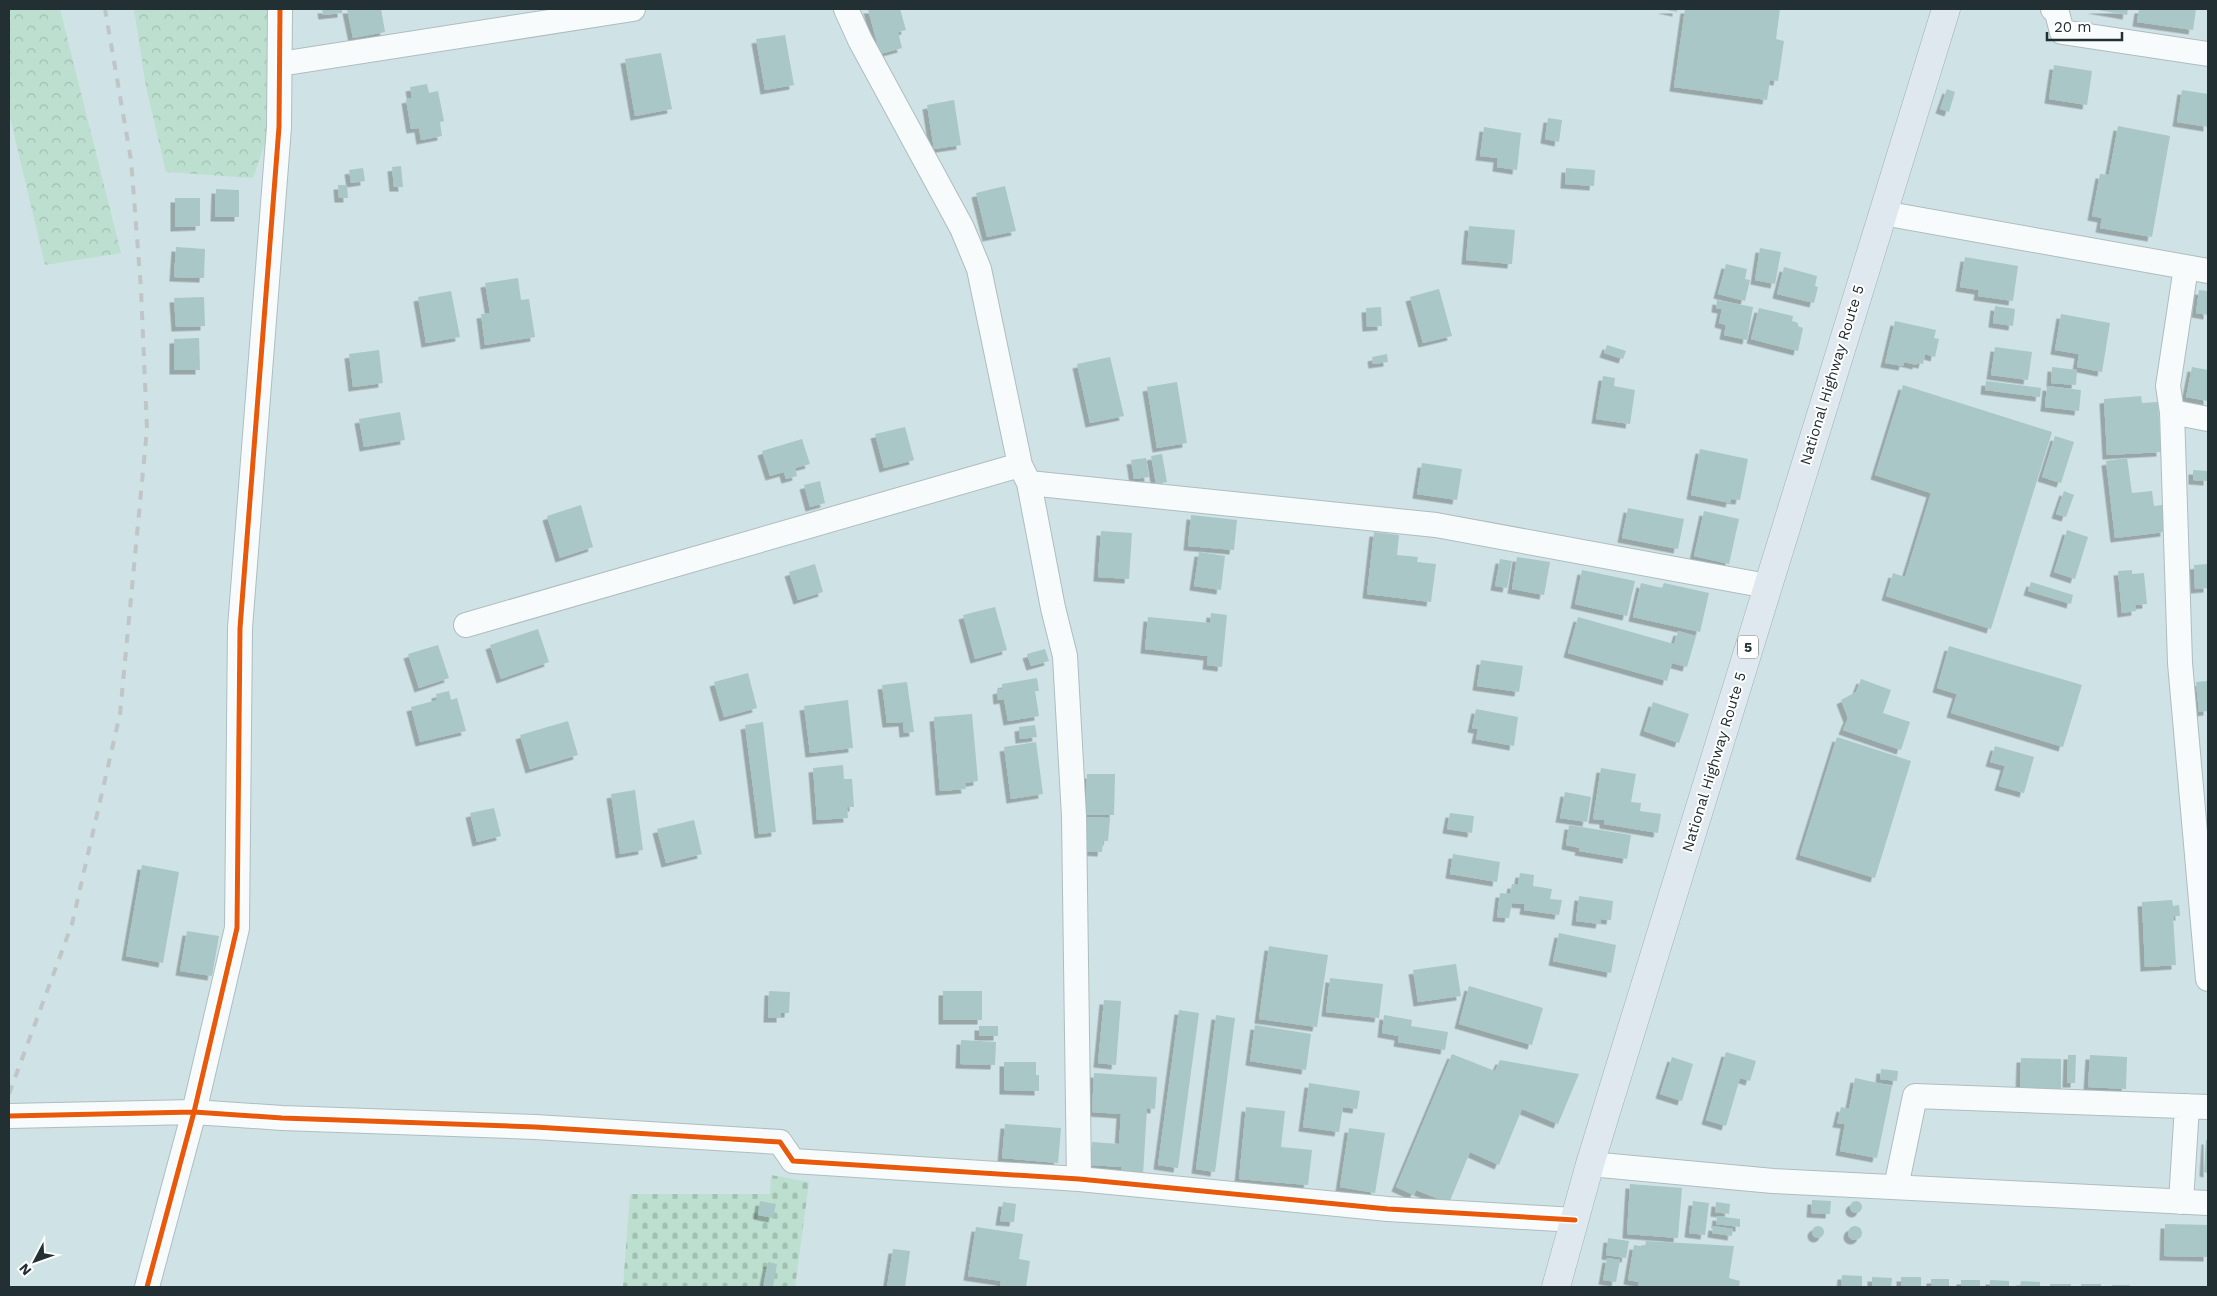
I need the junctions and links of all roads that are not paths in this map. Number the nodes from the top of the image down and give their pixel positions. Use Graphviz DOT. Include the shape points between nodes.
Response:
graph roads {
  1 [pos="280,9"];
  2 [pos="633,9"];
  3 [pos="846,9"];
  4 [pos="1946,9"];
  5 [pos="2053,9"];
  6 [pos="2208,54"];
  7 [pos="280,64"];
  8 [pos="1882,213"];
  9 [pos="2197,269"];
  10 [pos="2172,412"];
  11 [pos="2208,419"];
  12 [pos="1024,474"];
  13 [pos="1767,586"];
  14 [pos="466,625"];
  15 [pos="2208,979"];
  16 [pos="2198,1106"];
  17 [pos="194,1112"];
  18 [pos="9,1116"];
  19 [pos="1590,1164"];
  20 [pos="1079,1179"];
  21 [pos="1896,1187"];
  22 [pos="2181,1202"];
  23 [pos="2208,1203"];
  24 [pos="1575,1220"];
  25 [pos="147,1287"];
  26 [pos="1556,1287"];
  1 -- 7 [label="street"];
  2 -- 7 [label="street"];
  3 -- 12 [label="street" via="962,228 979,269"];
  4 -- 8 [label="highway, National Highway Route 5 / 5"];
  5 -- 6 [label="street" via="2056,9 2062,32"];
  7 -- 17 [label="street" via="240,628 237,928"];
  8 -- 9 [label="street"];
  8 -- 13 [label="highway, National Highway Route 5 / 5"];
  9 -- 10 [label="street" via="2168,386"];
  10 -- 11 [label="street"];
  10 -- 15 [label="street" via="2180,663"];
  12 -- 13 [label="street" via="1436,525"];
  12 -- 14 [label="street"];
  12 -- 20 [label="street" via="1065,656 1074,816"];
  13 -- 19 [label="highway, National Highway Route 5 / 5"];
  16 -- 21 [label="street" via="1915,1096"];
  16 -- 22 [label="street"];
  17 -- 18 [label="street"];
  17 -- 20 [label="street" via="780,1142 793,1161"];
  17 -- 25 [label="street"];
  19 -- 21 [label="street" via="1773,1181"];
  19 -- 24 [label="highway, National Highway Route 5 / 5"];
  20 -- 24 [label="street" via="1388,1209"];
  21 -- 22 [label="street"];
  22 -- 23 [label="street"];
  24 -- 26 [label="highway, National Highway Route 5 / 5"];
}
